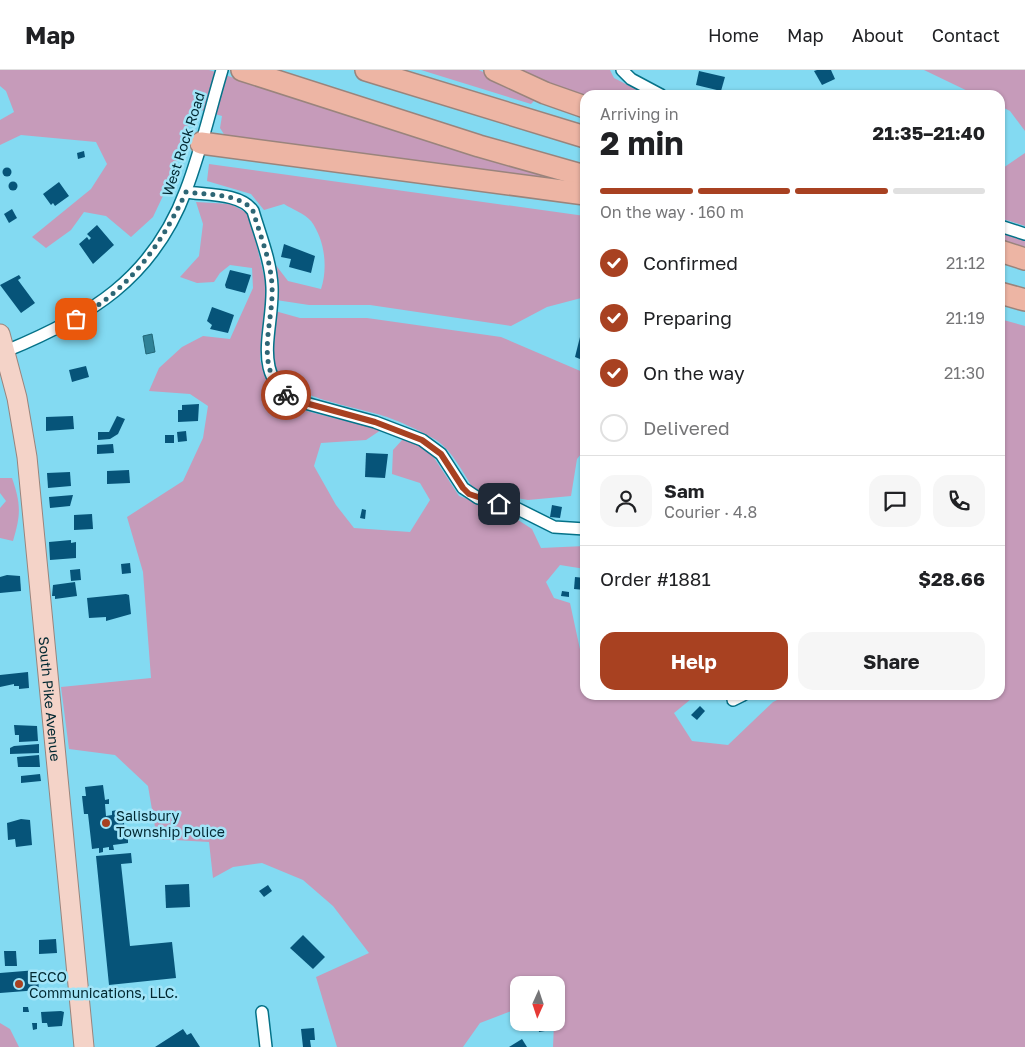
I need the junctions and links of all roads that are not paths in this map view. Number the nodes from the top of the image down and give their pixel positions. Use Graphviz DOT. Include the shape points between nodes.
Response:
graph roads {
  1 [pos="222,70"];
  2 [pos="242,70"];
  3 [pos="366,70"];
  4 [pos="495,70"];
  5 [pos="622,70"];
  6 [pos="652,90"];
  7 [pos="580,106"];
  8 [pos="580,135"];
  9 [pos="201,143"];
  10 [pos="580,175"];
  11 [pos="186,192"];
  12 [pos="580,193"];
  13 [pos="1005,228"];
  14 [pos="1025,234"];
  15 [pos="1005,253"];
  16 [pos="1005,257"];
  17 [pos="1025,259"];
  18 [pos="1025,263"];
  19 [pos="1005,295"];
  20 [pos="1025,301"];
  21 [pos="3,342"];
  22 [pos="580,529"];
  23 [pos="262,1012"];
  24 [pos="84,1047"];
  25 [pos="266,1047"];
  1 -- 9 [label="street, West Rock Road"];
  2 -- 10 [label="highway" via="479,146"];
  3 -- 8 [label="highway"];
  4 -- 7 [label="highway"];
  5 -- 6 [label="street"];
  9 -- 11 [label="street, West Rock Road"];
  9 -- 12 [label="highway"];
  11 -- 21 [label="street, West Rock Road" via="156,246 127,281 86,313"];
  11 -- 22 [label="street" via="238,200 253,211 272,286 267,360 274,381 288,396 422,440 441,454 463,488 478,498 514,507 554,527"];
  13 -- 14 [label="street"];
  15 -- 17 [label="highway"];
  16 -- 18 [label="highway"];
  19 -- 20 [label="highway"];
  21 -- 24 [label="main road, South Pike Avenue" via="27,457"];
  23 -- 25 [label="street"];
}
